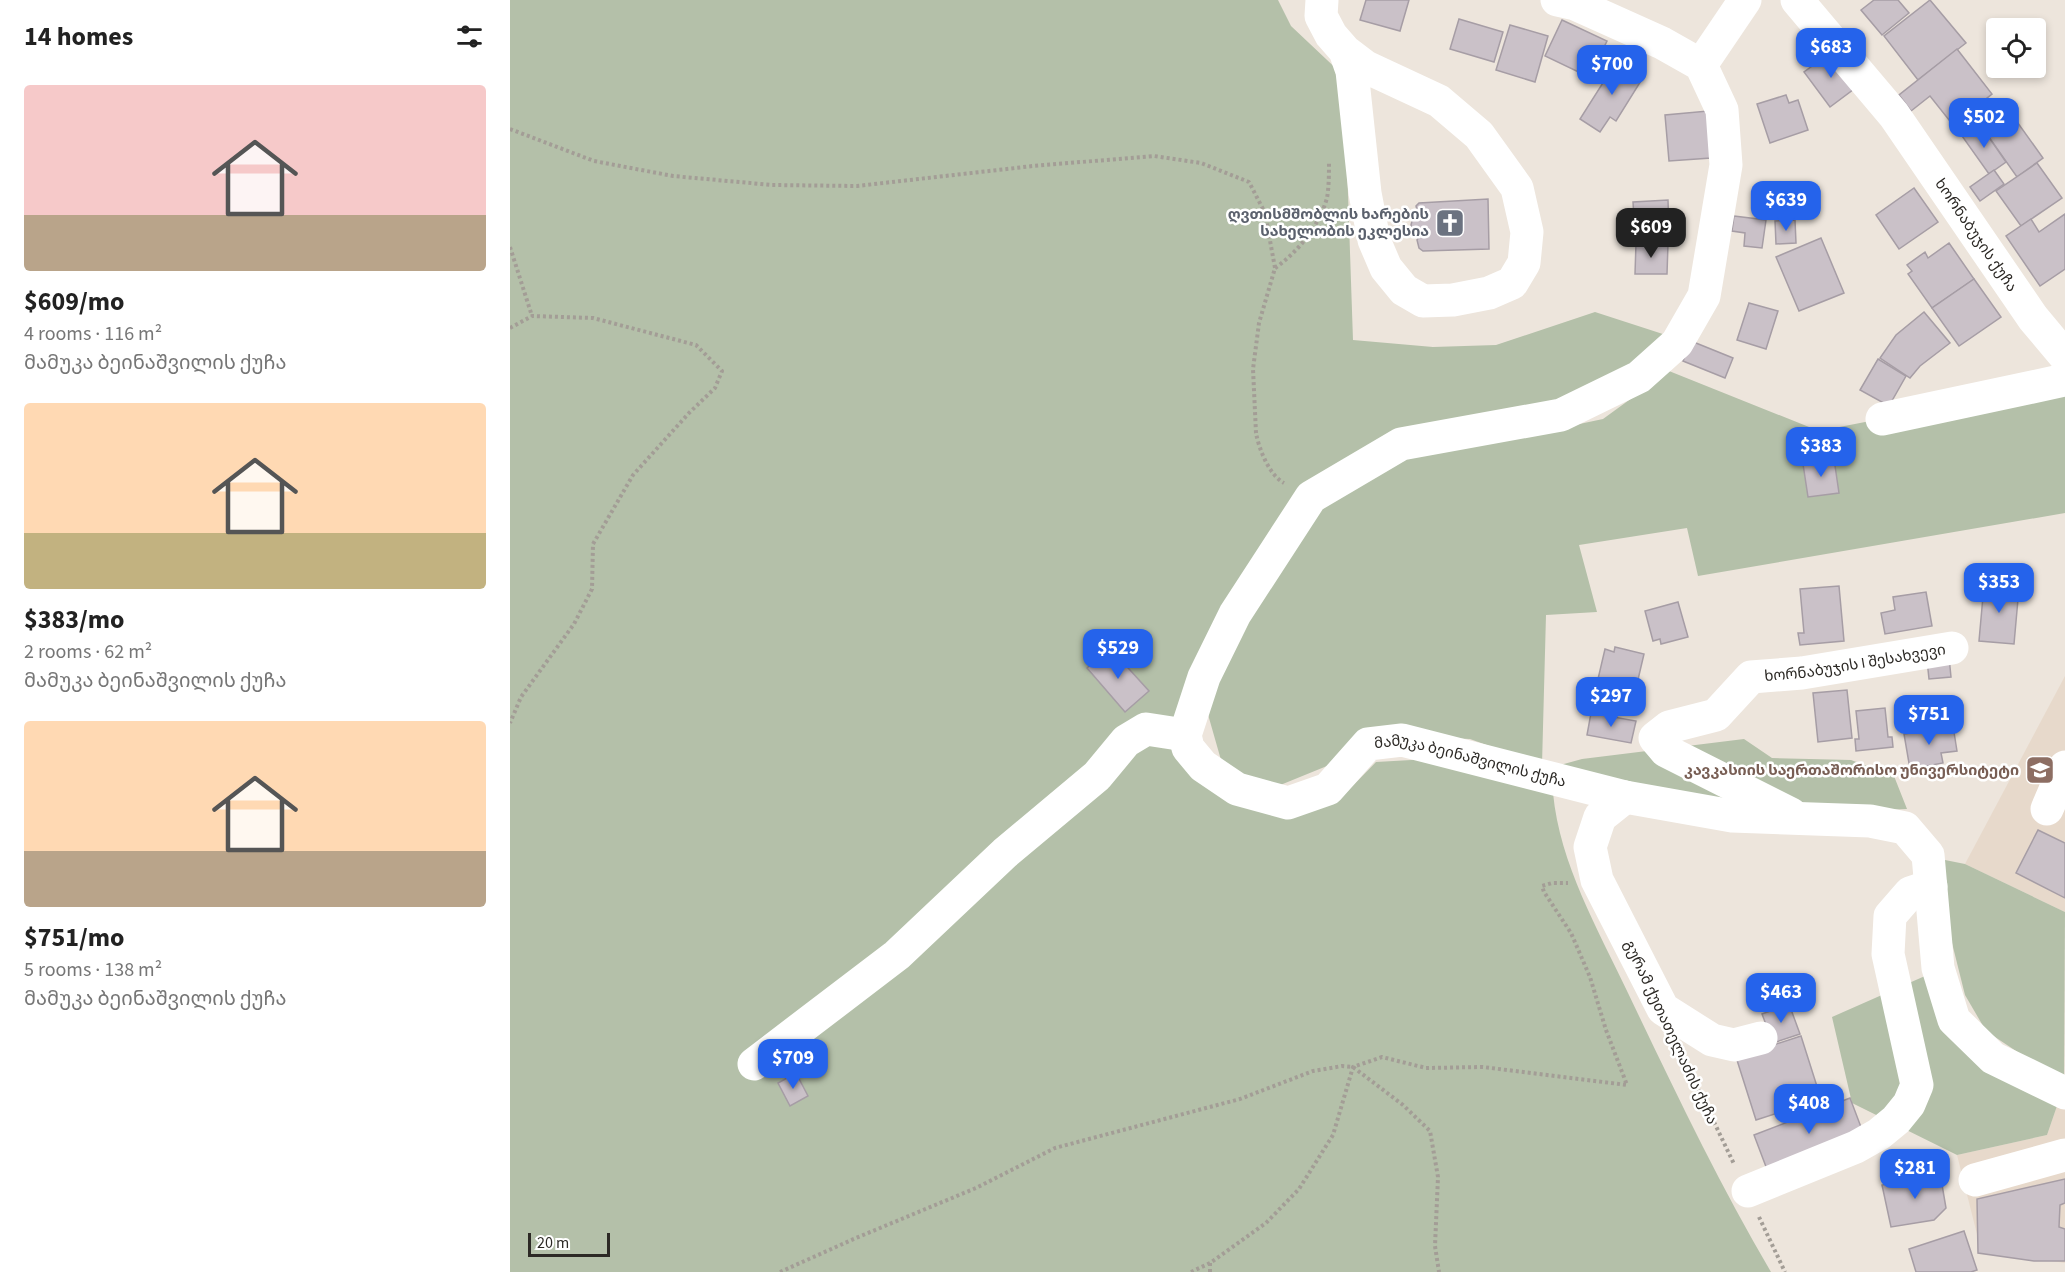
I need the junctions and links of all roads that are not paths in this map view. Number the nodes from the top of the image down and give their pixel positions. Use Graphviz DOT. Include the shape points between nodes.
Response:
graph roads {
  1 [pos="1322,0"];
  2 [pos="1557,0"];
  3 [pos="1745,0"];
  4 [pos="1797,0"];
  5 [pos="1345,51"];
  6 [pos="1701,65"];
  7 [pos="2065,356"];
  8 [pos="2065,380"];
  9 [pos="1882,419"];
  10 [pos="1952,648"];
  11 [pos="1185,735"];
  12 [pos="2065,767"];
  13 [pos="1625,797"];
  14 [pos="2047,809"];
  15 [pos="1798,818"];
  16 [pos="1931,886"];
  17 [pos="1761,1038"];
  18 [pos="754,1064"];
  19 [pos="2065,1093"];
  20 [pos="2065,1155"];
  21 [pos="1975,1180"];
  22 [pos="1748,1191"];
  1 -- 5 [label="street" via="1321,16"];
  2 -- 6 [label="street" via="1575,4 1662,43"];
  3 -- 6 [label="street"];
  4 -- 7 [label="street, ხორნაბუჯის ქუჩა" via="1894,115 2033,318"];
  5 -- 5 [label="street" via="1366,67 1439,101 1479,135 1517,188 1525,221 1524,263 1512,283 1489,293 1453,300 1422,300 1404,290 1386,268 1374,240 1365,193 1352,71"];
  6 -- 11 [label="street" via="1722,110 1726,165 1704,296 1677,343 1639,377 1561,415 1401,444 1311,497 1235,614 1204,677"];
  8 -- 9 [label="street"];
  10 -- 15 [label="street, ხორნაბუჯის I შესახვევი" via="1802,673 1750,677 1716,714 1669,727 1655,738 1666,751"];
  11 -- 13 [label="street, მამუკა ბეინაშვილის ქუჩა" via="1188,748 1203,766 1237,789 1288,803 1328,789 1368,744 1402,740"];
  11 -- 18 [label="street" via="1146,729 1126,741 1097,776 1005,853 897,955"];
  12 -- 14 [label="street"];
  13 -- 15 [label="street, მამუკა ბეინაშვილის ქუჩა" via="1732,816"];
  13 -- 17 [label="street, გურამ ქუთათელაძის ქუჩა" via="1600,817 1590,846 1597,880 1663,1009 1712,1040 1734,1045"];
  15 -- 16 [label="street, მამუკა ბეინაშვილის ქუჩა" via="1870,821 1905,828 1928,855"];
  16 -- 19 [label="street, მამუკა ბეინაშვილის ქუჩა" via="1938,968 1954,1020 1993,1058"];
  16 -- 22 [label="street" via="1910,893 1890,916 1888,954 1917,1085 1908,1104 1896,1120 1856,1147"];
  20 -- 21 [label="street"];
}
